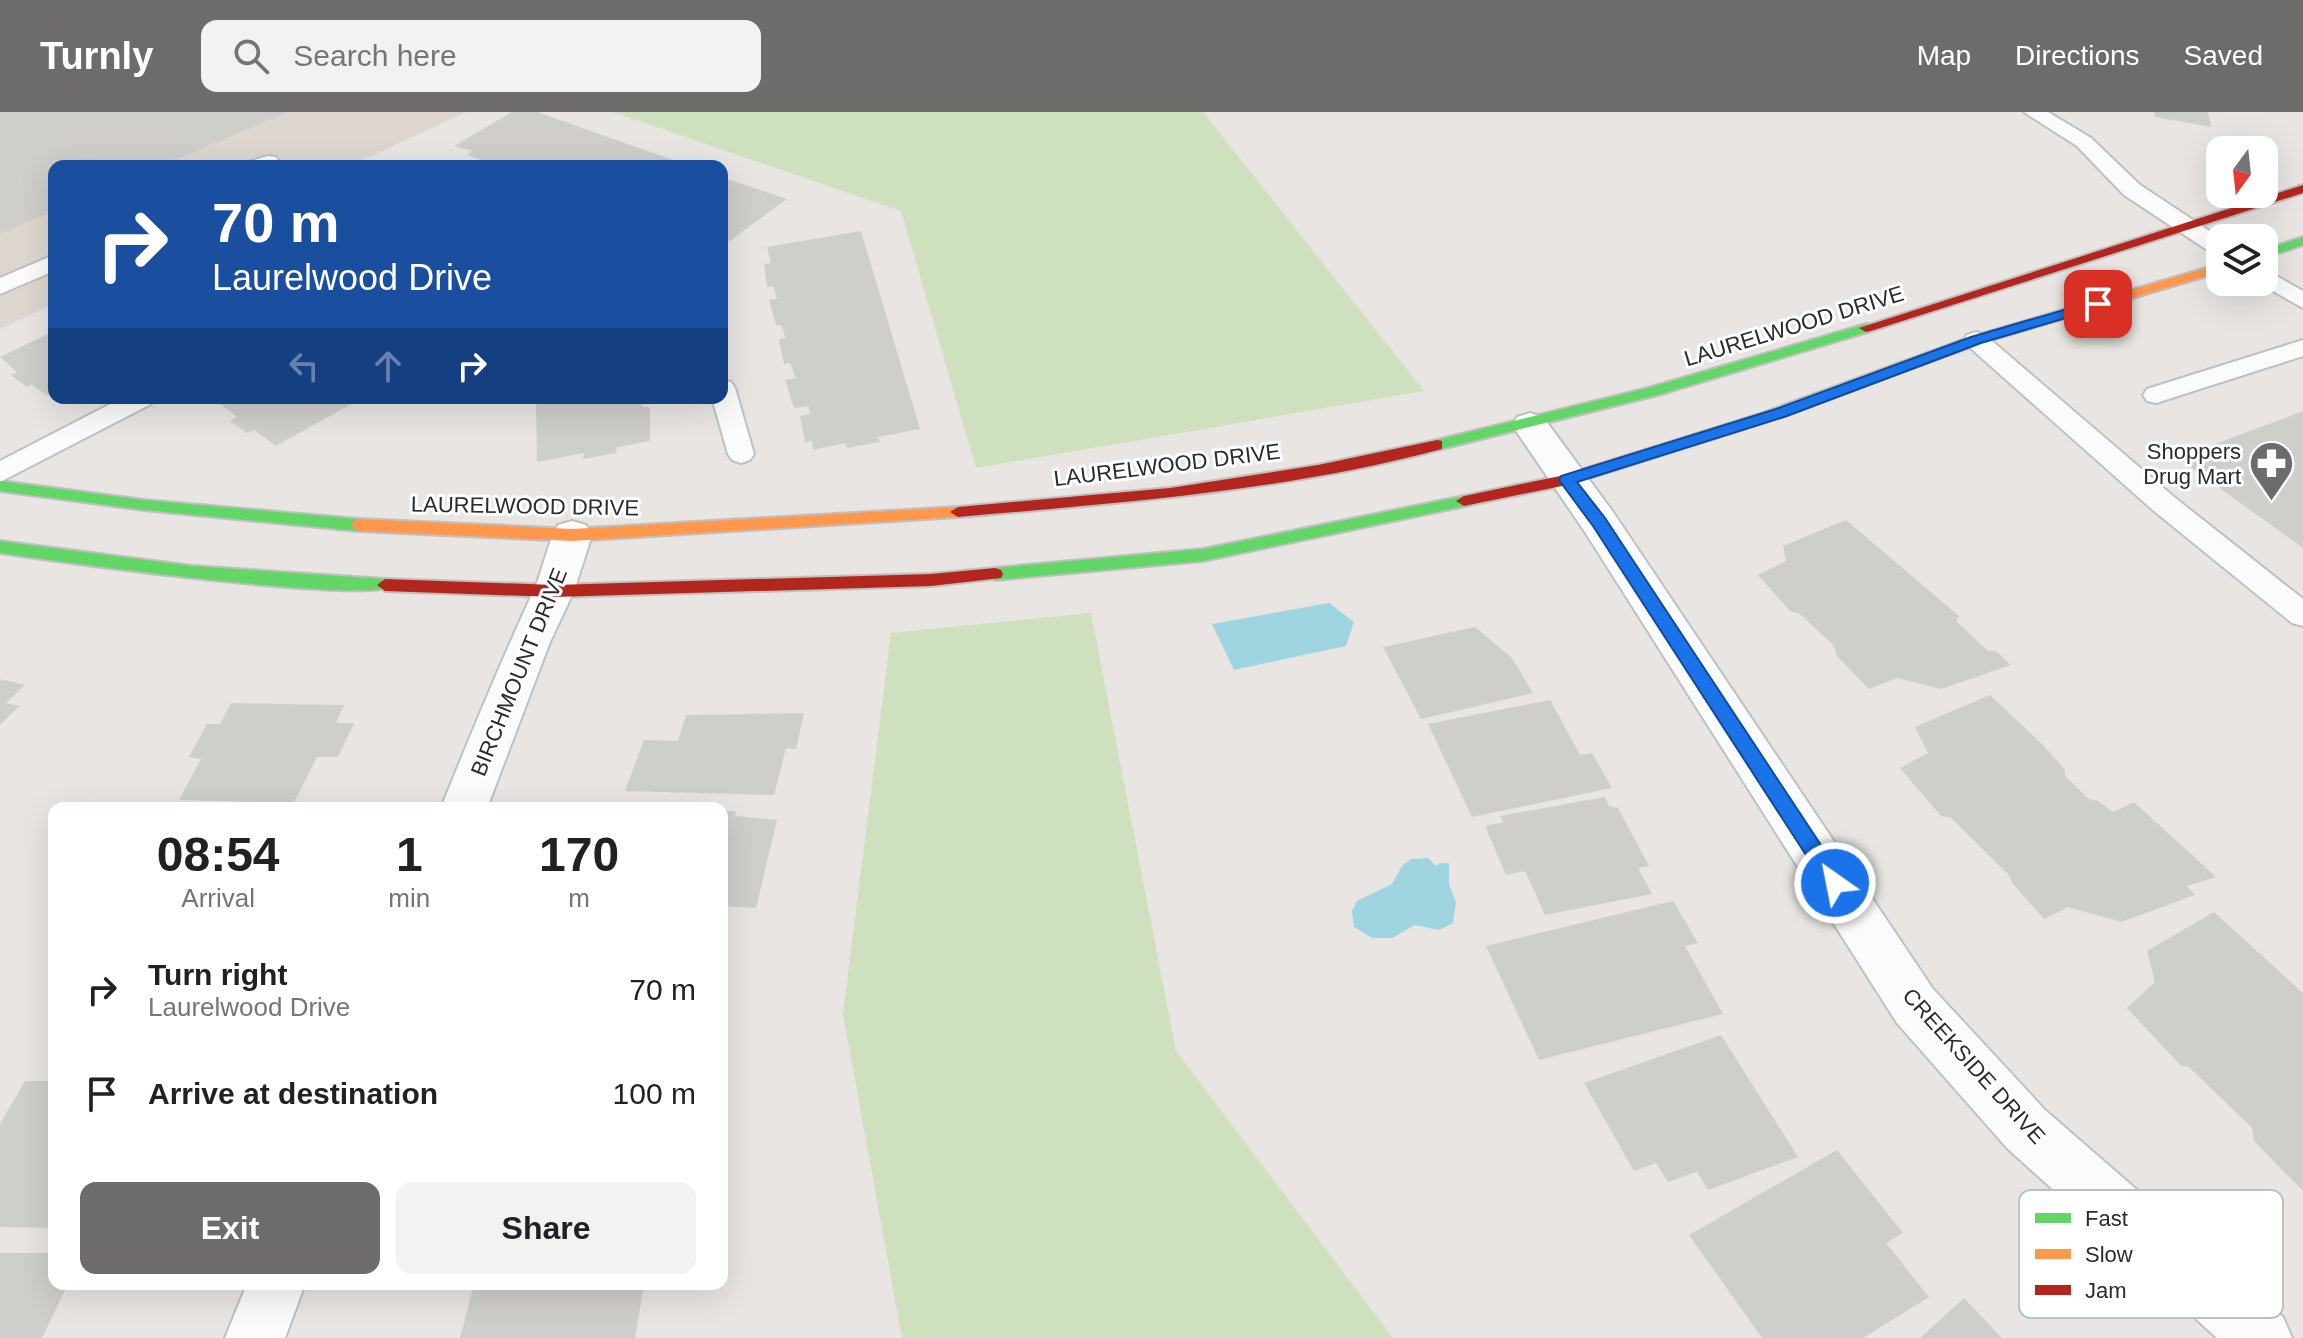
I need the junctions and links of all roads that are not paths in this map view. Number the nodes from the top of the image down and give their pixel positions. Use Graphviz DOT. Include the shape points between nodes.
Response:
graph roads {
  1 [pos="2034,112"];
  2 [pos="2303,189"];
  3 [pos="2189,227"];
  4 [pos="2206,239"];
  5 [pos="2303,241"];
  6 [pos="2278,249"];
  7 [pos="48,265"];
  8 [pos="2206,272"];
  9 [pos="2278,285"];
  10 [pos="0,287"];
  11 [pos="2303,301"];
  12 [pos="1976,340"];
  13 [pos="2303,348"];
  14 [pos="2156,395"];
  15 [pos="131,404"];
  16 [pos="727,404"];
  17 [pos="1530,425"];
  18 [pos="741,454"];
  19 [pos="0,473"];
  20 [pos="1567,480"];
  21 [pos="0,486"];
  22 [pos="572,535"];
  23 [pos="0,547"];
  24 [pos="554,591"];
  25 [pos="2303,615"];
  26 [pos="466,802"];
  27 [pos="2095,1190"];
  28 [pos="274,1290"];
  29 [pos="2239,1318"];
  30 [pos="255,1338"];
  31 [pos="2262,1338"];
  1 -- 3 [label="lane" via="2084,142 2132,190"];
  2 -- 3 [label="street, LAURELWOOD DRIVE"];
  3 -- 4 [label="lane"];
  3 -- 17 [label="street, LAURELWOOD DRIVE" via="1697,382"];
  5 -- 6 [label="street"];
  7 -- 10 [label="lane"];
  8 -- 12 [label="street"];
  9 -- 11 [label="lane"];
  12 -- 20 [label="street" via="1782,412"];
  12 -- 25 [label="lane" via="2164,504"];
  13 -- 14 [label="lane"];
  15 -- 19 [label="lane"];
  16 -- 18 [label="lane"];
  17 -- 20 [label="street, CREEKSIDE DRIVE"];
  17 -- 22 [label="street, LAURELWOOD DRIVE" via="1318,470 1170,493 930,515"];
  20 -- 24 [label="street" via="1203,555 931,580"];
  20 -- 27 [label="street, CREEKSIDE DRIVE" via="1915,1006 2026,1129"];
  21 -- 22 [label="street, LAURELWOOD DRIVE" via="326,523"];
  22 -- 24 [label="street, BIRCHMOUNT DRIVE"];
  23 -- 24 [label="street" via="116,565 291,582"];
  24 -- 26 [label="street, BIRCHMOUNT DRIVE"];
  28 -- 30 [label="street"];
  29 -- 31 [label="street, CREEKSIDE DRIVE"];
}
